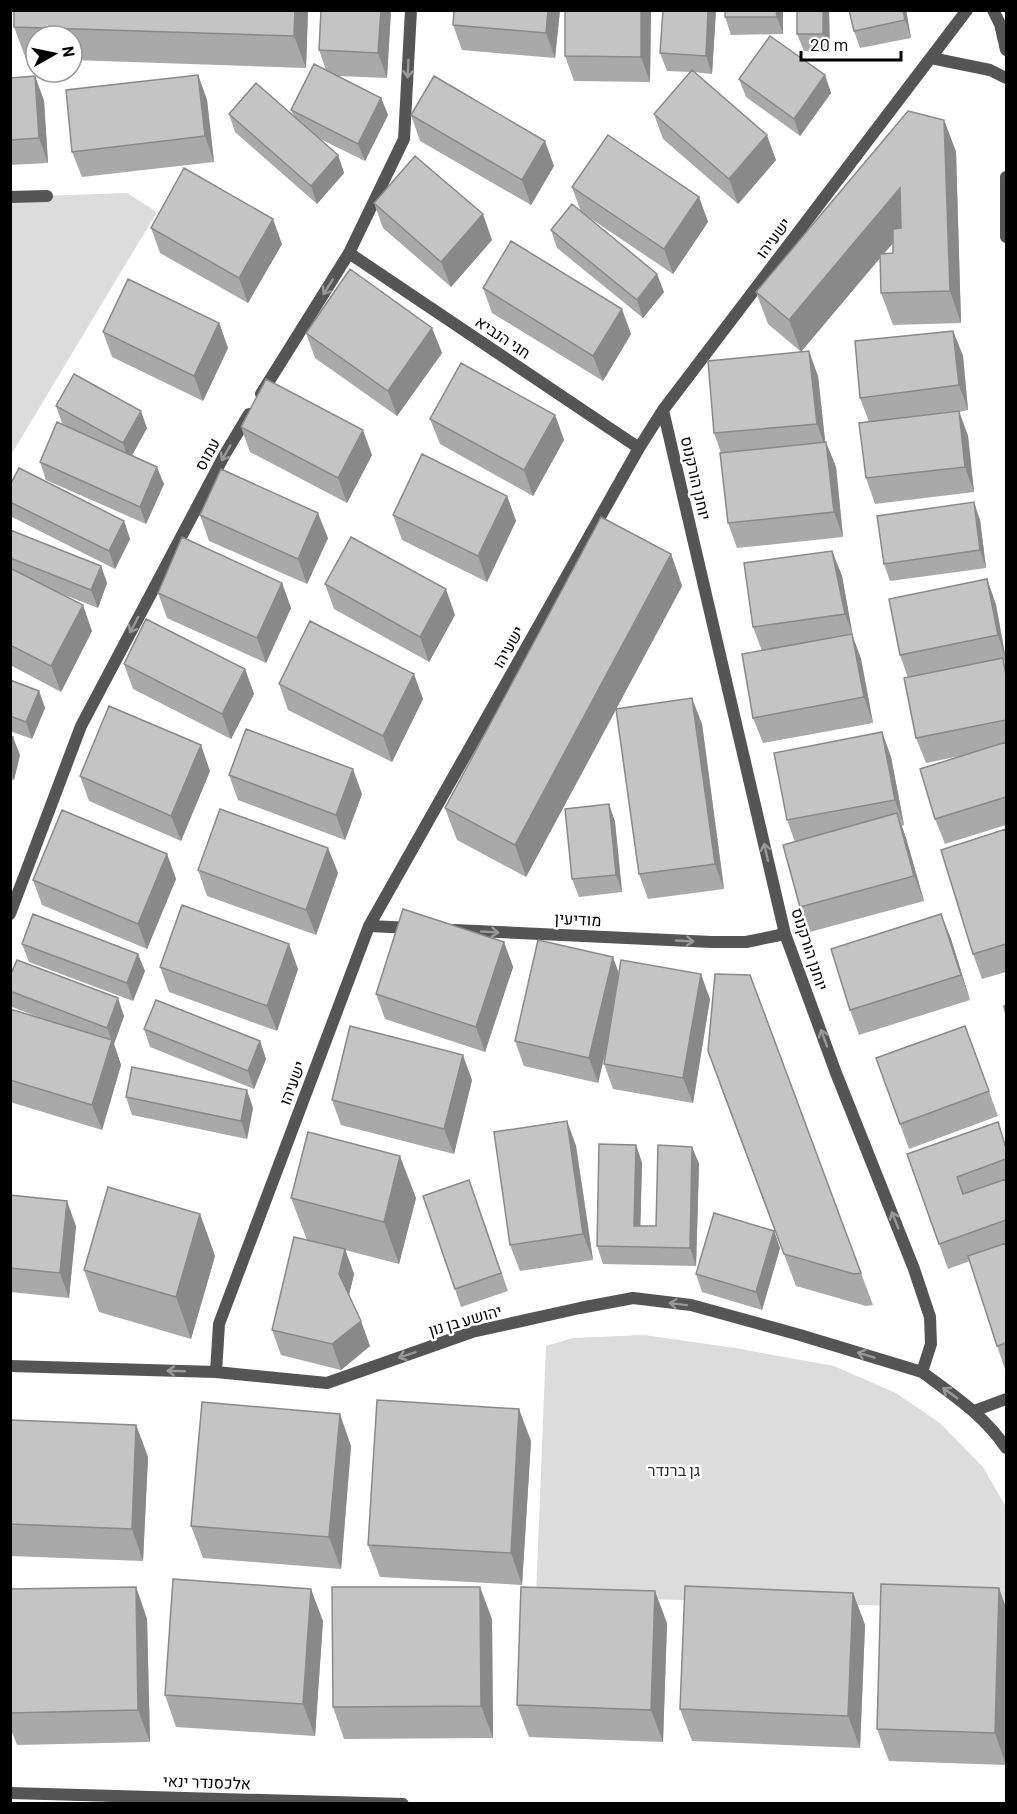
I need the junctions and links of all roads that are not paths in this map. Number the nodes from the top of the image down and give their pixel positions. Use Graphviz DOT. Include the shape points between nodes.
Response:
graph roads {
  1 [pos="411,10"];
  2 [pos="967,10"];
  3 [pos="993,10"];
  4 [pos="1006,50"];
  5 [pos="931,58"];
  6 [pos="1006,78"];
  7 [pos="1006,177"];
  8 [pos="47,196"];
  9 [pos="10,198"];
  10 [pos="1006,237"];
  11 [pos="349,253"];
  12 [pos="663,410"];
  13 [pos="639,448"];
  14 [pos="10,914"];
  15 [pos="369,926"];
  16 [pos="785,934"];
  17 [pos="10,1366"];
  18 [pos="216,1372"];
  19 [pos="922,1372"];
  20 [pos="1006,1399"];
  21 [pos="974,1411"];
  22 [pos="1006,1448"];
  23 [pos="10,1793"];
  24 [pos="403,1803"];
  1 -- 11 [label="street, עמוס, one-way" via="404,139"];
  2 -- 5 [label="street, ישעיהו"];
  3 -- 4 [label="street"];
  5 -- 6 [label="street" via="990,70"];
  5 -- 12 [label="street, ישעיהו"];
  7 -- 10 [label="street"];
  8 -- 9 [label="street"];
  11 -- 13 [label="street, חגי הנביא"];
  11 -- 14 [label="street, עמוס, one-way" via="225,454 81,726"];
  12 -- 13 [label="street, ישעיהו"];
  16 -- 12 [label="street, יוחנן הורקנוס, one-way"];
  13 -- 15 [label="street, ישעיהו"];
  15 -- 16 [label="street, מודיעין, one-way" via="712,942 746,942"];
  15 -- 18 [label="street, ישעיהו" via="219,1324"];
  19 -- 16 [label="street, יוחנן הורקנוס, one-way" via="931,1344 930,1317"];
  18 -- 17 [label="street, יהושע בן נון, one-way"];
  19 -- 18 [label="street, יהושע בן נון, one-way" via="691,1305 633,1298 472,1332 327,1383"];
  21 -- 19 [label="street, one-way"];
  20 -- 21 [label="street"];
  21 -- 22 [label="street"];
  23 -- 24 [label="street, אלכסנדר ינאי"];
}
